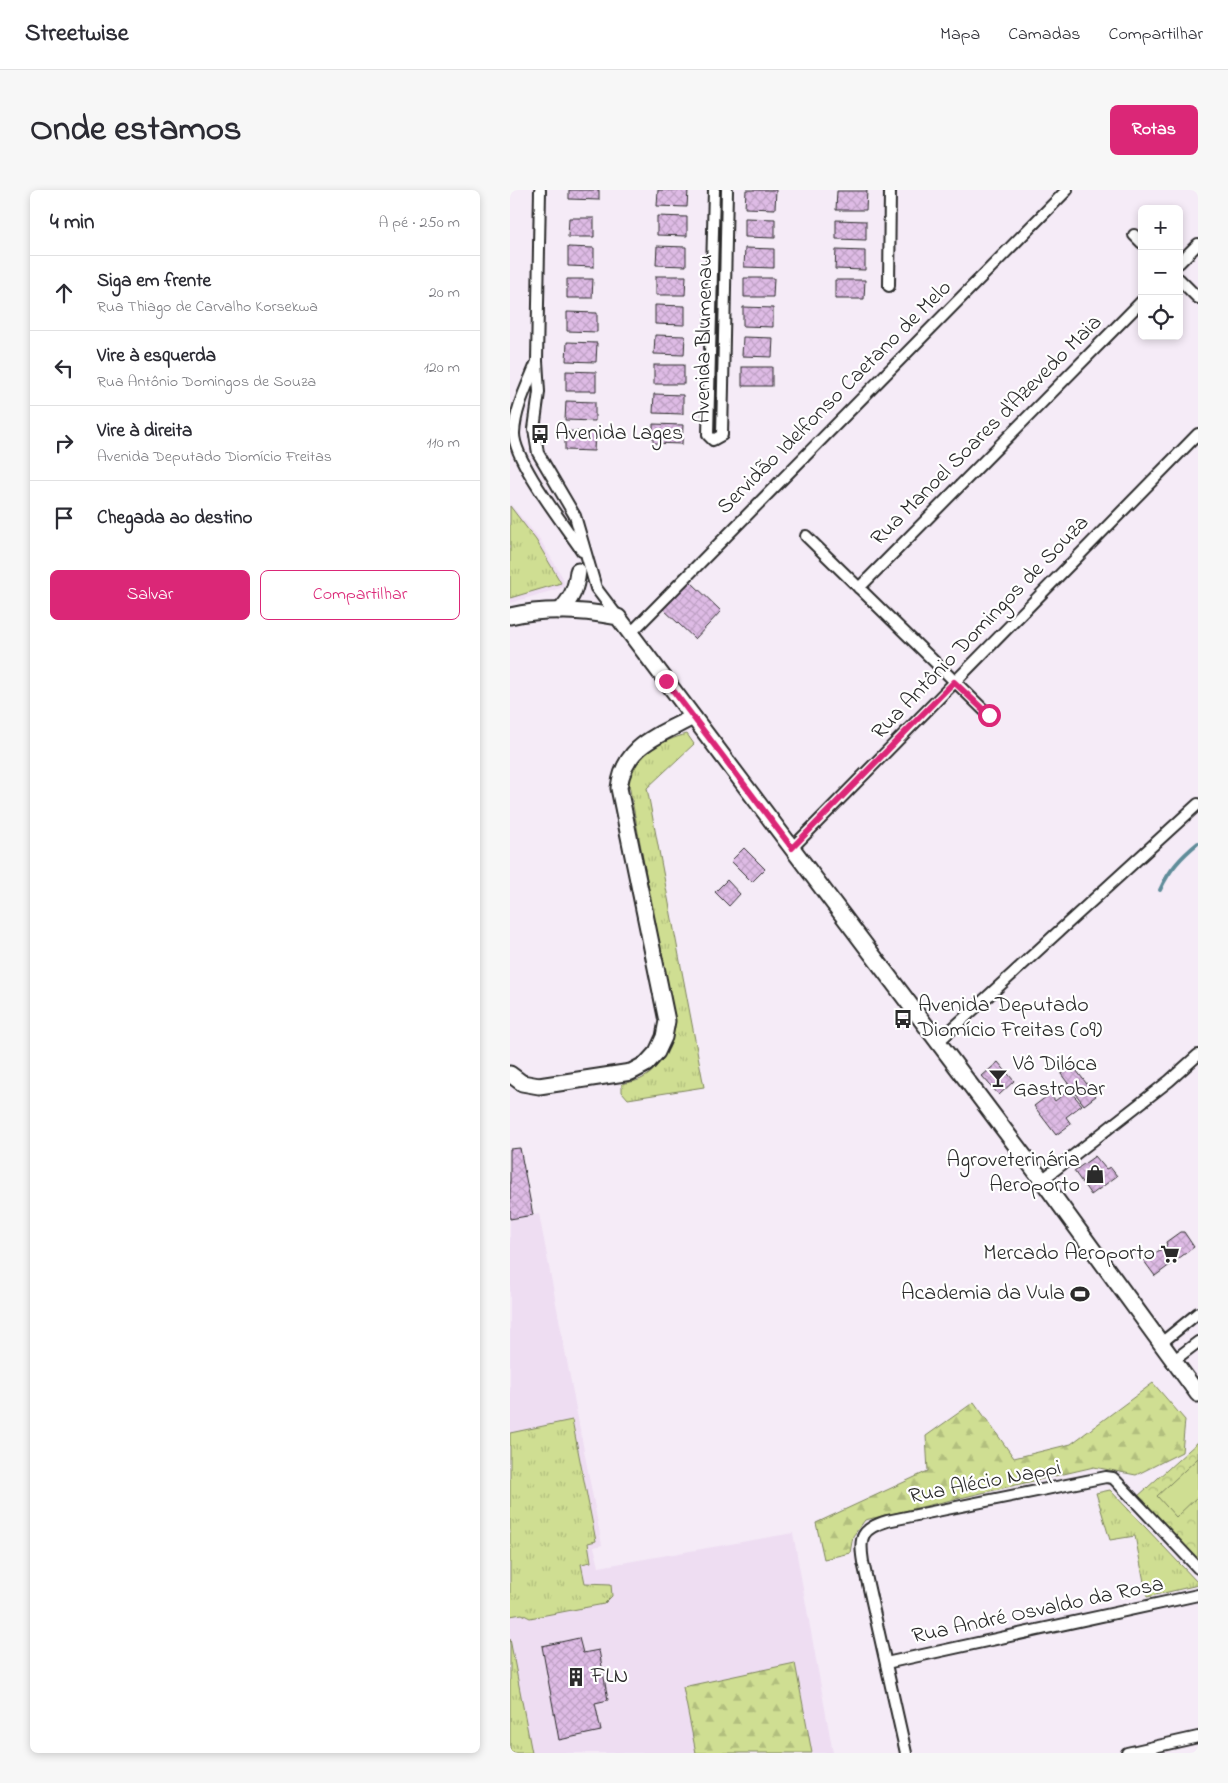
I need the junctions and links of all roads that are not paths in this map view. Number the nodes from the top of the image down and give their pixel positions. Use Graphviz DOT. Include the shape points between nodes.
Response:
graph roads {
  1 [pos="540,190"];
  2 [pos="714,190"];
  3 [pos="727,190"];
  4 [pos="890,190"];
  5 [pos="1067,190"];
  6 [pos="1198,244"];
  7 [pos="1183,259"];
  8 [pos="1183,284"];
  9 [pos="889,286"];
  10 [pos="1198,298"];
  11 [pos="1138,305"];
  12 [pos="537,361"];
  13 [pos="1198,434"];
  14 [pos="806,536"];
  15 [pos="583,565"];
  16 [pos="859,588"];
  17 [pos="560,611"];
  18 [pos="510,616"];
  19 [pos="618,617"];
  20 [pos="631,633"];
  21 [pos="954,682"];
  22 [pos="989,715"];
  23 [pos="693,717"];
  24 [pos="1198,804"];
  25 [pos="792,848"];
  26 [pos="938,1042"];
  27 [pos="1198,1055"];
  28 [pos="510,1074"];
  29 [pos="1042,1180"];
  30 [pos="1198,1313"];
  31 [pos="1164,1341"];
  32 [pos="1198,1342"];
  33 [pos="1177,1358"];
  34 [pos="1198,1377"];
  35 [pos="1198,1394"];
  36 [pos="1198,1568"];
  37 [pos="1198,1595"];
  38 [pos="886,1664"];
  39 [pos="1198,1737"];
  40 [pos="906,1753"];
  41 [pos="1126,1753"];
  1 -- 12 [label="street"];
  2 -- 3 [label="street, Avenida Blumenau" via="708,435 713,440 722,435"];
  4 -- 9 [label="street"];
  5 -- 20 [label="street, Servidão Idelfonso Caetano de Melo"];
  6 -- 7 [label="street"];
  8 -- 10 [label="street"];
  11 -- 16 [label="street, Rua Manoel Soares d'Azevedo Maia"];
  12 -- 15 [label="street" via="539,392 534,429 538,453 575,516"];
  12 -- 15 [label="street" via="518,411 514,434 518,454"];
  13 -- 21 [label="street, Rua Antônio Domingos de Souza"];
  14 -- 16 [label="street"];
  15 -- 17 [label="street" via="571,599"];
  15 -- 19 [label="street"];
  16 -- 21 [label="street"];
  17 -- 18 [label="street"];
  17 -- 19 [label="street" via="588,611"];
  19 -- 20 [label="street"];
  20 -- 23 [label="street"];
  21 -- 22 [label="street"];
  21 -- 25 [label="street, Rua Antônio Domingos de Souza"];
  23 -- 25 [label="street"];
  23 -- 28 [label="street" via="642,745 628,757 621,771 619,788 667,1021 657,1052 646,1064 631,1072 548,1085 522,1083"];
  24 -- 26 [label="street"];
  25 -- 26 [label="street"];
  26 -- 29 [label="street"];
  27 -- 29 [label="street"];
  29 -- 31 [label="street" via="1119,1283 1147,1310"];
  30 -- 31 [label="street"];
  31 -- 33 [label="street"];
  32 -- 33 [label="street"];
  33 -- 34 [label="street"];
  33 -- 35 [label="street"];
  36 -- 38 [label="street, Rua Alécio Nappi" via="1113,1478 887,1521 865,1531 862,1538 863,1562"];
  37 -- 38 [label="street, Rua André Osvaldo da Rosa"];
  38 -- 40 [label="street"];
  39 -- 41 [label="street"];
}
